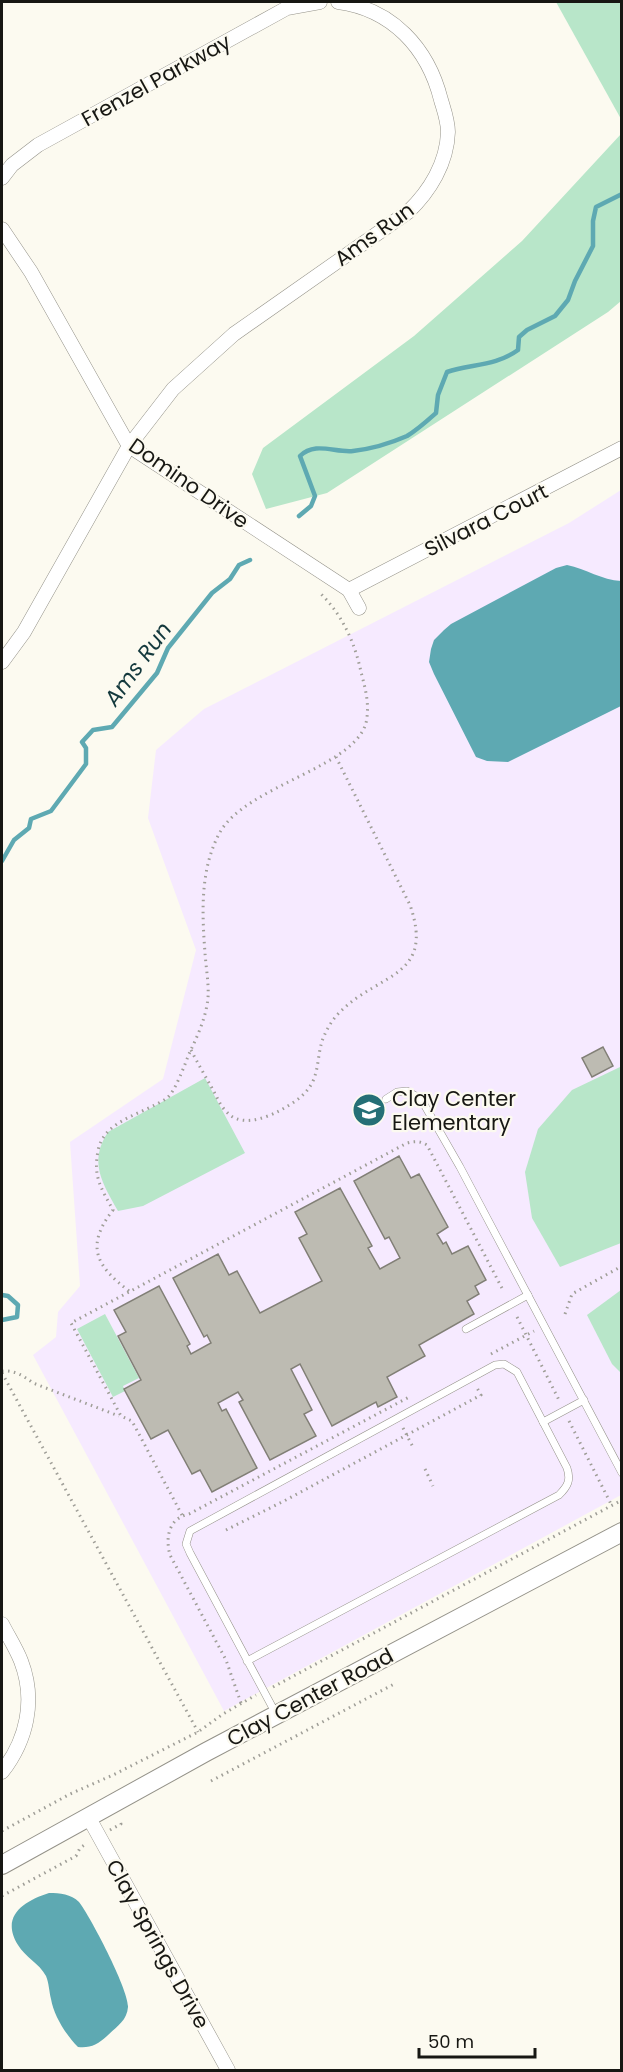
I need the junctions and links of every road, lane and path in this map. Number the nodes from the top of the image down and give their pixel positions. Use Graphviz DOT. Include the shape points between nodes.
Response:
graph roads {
  1 [pos="320,2"];
  2 [pos="338,2"];
  3 [pos="2,178"];
  4 [pos="2,229"];
  5 [pos="129,446"];
  6 [pos="621,448"];
  7 [pos="349,590"];
  8 [pos="320,593"];
  9 [pos="359,609"];
  10 [pos="2,662"];
  11 [pos="336,757"];
  12 [pos="191,1050"];
  13 [pos="386,1099"];
  14 [pos="621,1266"];
  15 [pos="129,1291"];
  16 [pos="504,1292"];
  17 [pos="528,1295"];
  18 [pos="565,1314"];
  19 [pos="517,1317"];
  20 [pos="466,1329"];
  21 [pos="534,1331"];
  22 [pos="526,1335"];
  23 [pos="486,1357"];
  24 [pos="2,1372"];
  25 [pos="471,1377"];
  26 [pos="413,1395"];
  27 [pos="584,1400"];
  28 [pos="560,1402"];
  29 [pos="121,1416"];
  30 [pos="569,1420"];
  31 [pos="543,1422"];
  32 [pos="403,1428"];
  33 [pos="406,1434"];
  34 [pos="414,1449"];
  35 [pos="424,1469"];
  36 [pos="621,1473"];
  37 [pos="434,1486"];
  38 [pos="279,1493"];
  39 [pos="621,1500"];
  40 [pos="284,1501"];
  41 [pos="612,1506"];
  42 [pos="182,1515"];
  43 [pos="226,1530"];
  44 [pos="621,1532"];
  45 [pos="2,1624"];
  46 [pos="247,1661"];
  47 [pos="396,1683"];
  48 [pos="264,1691"];
  49 [pos="241,1703"];
  50 [pos="276,1715"];
  51 [pos="198,1732"];
  52 [pos="2,1772"];
  53 [pos="101,1780"];
  54 [pos="211,1781"];
  55 [pos="103,1787"];
  56 [pos="89,1818"];
  57 [pos="2,1831"];
  58 [pos="99,1836"];
  59 [pos="2,1865"];
  60 [pos="2,1896"];
  61 [pos="228,2070"];
  1 -- 3 [label="street, Frenzel Parkway" via="287,9 38,145"];
  2 -- 5 [label="street, Ams Run" via="353,3 387,19 404,32 431,72 448,130 436,175 408,212 216,348 173,389"];
  4 -- 5 [label="street, Domino Drive" via="32,272"];
  5 -- 7 [label="street, Domino Drive"];
  5 -- 10 [label="street, Ams Run" via="24,632"];
  6 -- 7 [label="street, Silvara Court"];
  7 -- 9 [label="street, Domino Drive"];
  8 -- 11 [label="path" via="345,627 367,697 368,719 359,739"];
  11 -- 12 [label="path" via="254,800 228,820 220,832 203,894 208,999"];
  11 -- 12 [label="path" via="411,905 417,937 409,962 342,1010 321,1043 313,1081 303,1096 266,1118 252,1121 235,1118 225,1111"];
  12 -- 15 [label="path" via="169,1097 113,1127 99,1144 95,1172 113,1210 102,1224 97,1254 102,1266"];
  13 -- 17 [label="lane" via="407,1091 421,1099"];
  14 -- 18 [label="path" via="572,1294"];
  15 -- 16 [label="path" via="414,1141 427,1146"];
  15 -- 29 [label="path" via="70,1323"];
  17 -- 20 [label="lane"];
  17 -- 27 [label="lane"];
  19 -- 22 [label="path"];
  21 -- 22 [label="path"];
  22 -- 23 [label="path"];
  22 -- 28 [label="path"];
  24 -- 29 [label="path" via="22,1374 33,1383"];
  24 -- 51 [label="path"];
  25 -- 31 [label="lane" via="495,1365 511,1367"];
  25 -- 33 [label="path" via="481,1395"];
  25 -- 46 [label="lane" via="190,1531 186,1544"];
  26 -- 42 [label="path"];
  27 -- 31 [label="lane"];
  27 -- 36 [label="lane"];
  29 -- 42 [label="path" via="132,1421"];
  30 -- 41 [label="path"];
  31 -- 46 [label="lane" via="569,1475 569,1482 559,1495"];
  32 -- 33 [label="path"];
  33 -- 34 [label="path"];
  33 -- 40 [label="path"];
  35 -- 37 [label="path"];
  38 -- 40 [label="path"];
  39 -- 41 [label="path"];
  40 -- 43 [label="path"];
  41 -- 48 [label="path"];
  42 -- 49 [label="path" via="171,1525 167,1544 170,1555 226,1660"];
  44 -- 50 [label="street, Clay Center Road"];
  45 -- 52 [label="street" via="21,1661 28,1701 22,1738"];
  46 -- 48 [label="lane"];
  47 -- 54 [label="path"];
  48 -- 49 [label="path"];
  48 -- 50 [label="lane"];
  49 -- 51 [label="path"];
  50 -- 56 [label="street, Clay Center Road"];
  51 -- 53 [label="path"];
  53 -- 55 [label="path"];
  53 -- 57 [label="path"];
  56 -- 58 [label="street, Clay Springs Drive"];
  56 -- 59 [label="street, Clay Center Road"];
  58 -- 60 [label="path" via="80,1848 76,1856"];
  58 -- 61 [label="street, Clay Springs Drive"];
}
